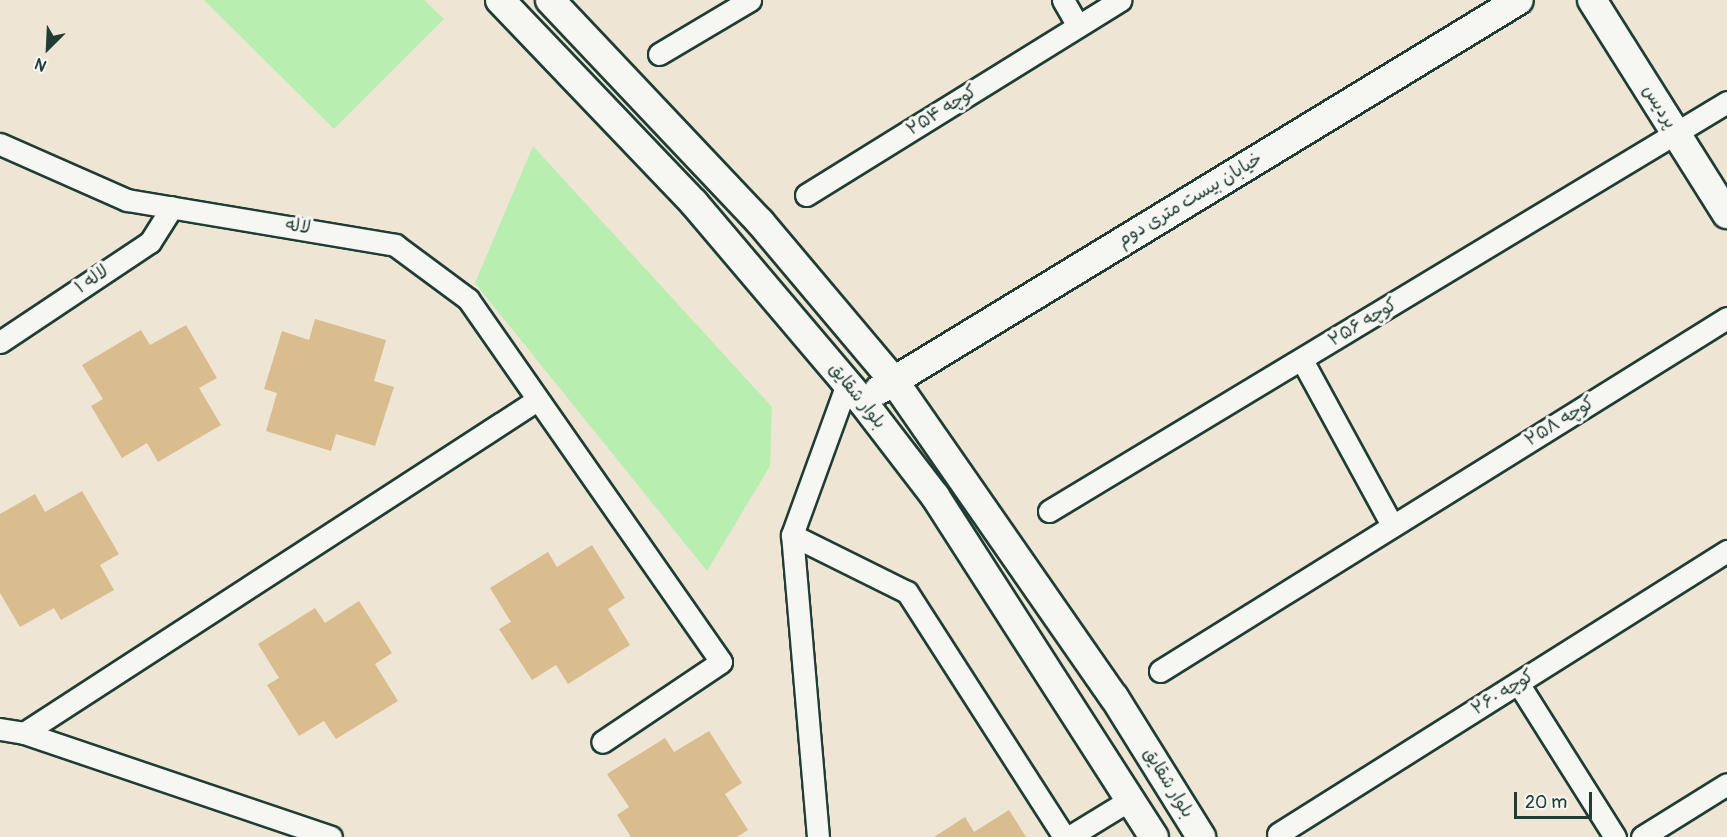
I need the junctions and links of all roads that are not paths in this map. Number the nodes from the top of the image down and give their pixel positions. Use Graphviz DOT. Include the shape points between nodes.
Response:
graph roads {
  1 [pos="500,0"];
  2 [pos="550,0"];
  3 [pos="750,0"];
  4 [pos="1063,0"];
  5 [pos="1120,0"];
  6 [pos="1519,0"];
  7 [pos="1592,0"];
  8 [pos="1078,26"];
  9 [pos="659,54"];
  10 [pos="1727,102"];
  11 [pos="1677,135"];
  12 [pos="0,144"];
  13 [pos="806,195"];
  14 [pos="172,207"];
  15 [pos="1727,214"];
  16 [pos="1727,318"];
  17 [pos="0,342"];
  18 [pos="1302,360"];
  19 [pos="894,381"];
  20 [pos="855,392"];
  21 [pos="537,400"];
  22 [pos="1049,511"];
  23 [pos="1392,525"];
  24 [pos="792,535"];
  25 [pos="1727,551"];
  26 [pos="1160,671"];
  27 [pos="1518,683"];
  28 [pos="0,729"];
  29 [pos="24,733"];
  30 [pos="602,742"];
  31 [pos="1727,784"];
  32 [pos="1131,799"];
  33 [pos="1278,834"];
  34 [pos="332,837"];
  35 [pos="818,837"];
  36 [pos="1064,837"];
  37 [pos="1069,837"];
  38 [pos="1154,837"];
  39 [pos="1201,837"];
  40 [pos="1615,837"];
  41 [pos="1642,837"];
  1 -- 20 [label="main road, بلوار شقایق" via="694,203"];
  2 -- 19 [label="main road, بلوار شقایق" via="760,222"];
  3 -- 9 [label="street"];
  4 -- 8 [label="street"];
  5 -- 8 [label="street, کوچه ۲۵۴"];
  6 -- 19 [label="main road, خیابان بیست متری دوم"];
  7 -- 11 [label="main road, پردیس"];
  8 -- 13 [label="street, کوچه ۲۵۴"];
  10 -- 11 [label="street, کوچه ۲۵۶"];
  11 -- 15 [label="main road, پردیس"];
  11 -- 18 [label="street, کوچه ۲۵۶"];
  12 -- 14 [label="street, لاله" via="127,200"];
  14 -- 17 [label="street, لاله ۱" via="150,242"];
  14 -- 21 [label="street, لاله" via="395,245 468,299"];
  16 -- 23 [label="street, کوچه ۲۵۸"];
  18 -- 22 [label="street, کوچه ۲۵۶"];
  18 -- 23 [label="street"];
  19 -- 20 [label="main road, خیابان بیست متری دوم"];
  19 -- 39 [label="main road, بلوار شقایق" via="1114,697"];
  20 -- 24 [label="street"];
  20 -- 32 [label="main road, بلوار شقایق" via="935,496"];
  21 -- 29 [label="street"];
  21 -- 30 [label="street, لاله" via="722,662"];
  23 -- 26 [label="street, کوچه ۲۵۸"];
  24 -- 35 [label="street"];
  24 -- 36 [label="street" via="907,592"];
  25 -- 27 [label="street, کوچه ۲۶۰"];
  27 -- 33 [label="street, کوچه ۲۶۰"];
  27 -- 40 [label="street"];
  28 -- 29 [label="street"];
  29 -- 34 [label="street"];
  31 -- 41 [label="street"];
  32 -- 37 [label="street"];
  32 -- 38 [label="main road, بلوار شقایق"];
}
